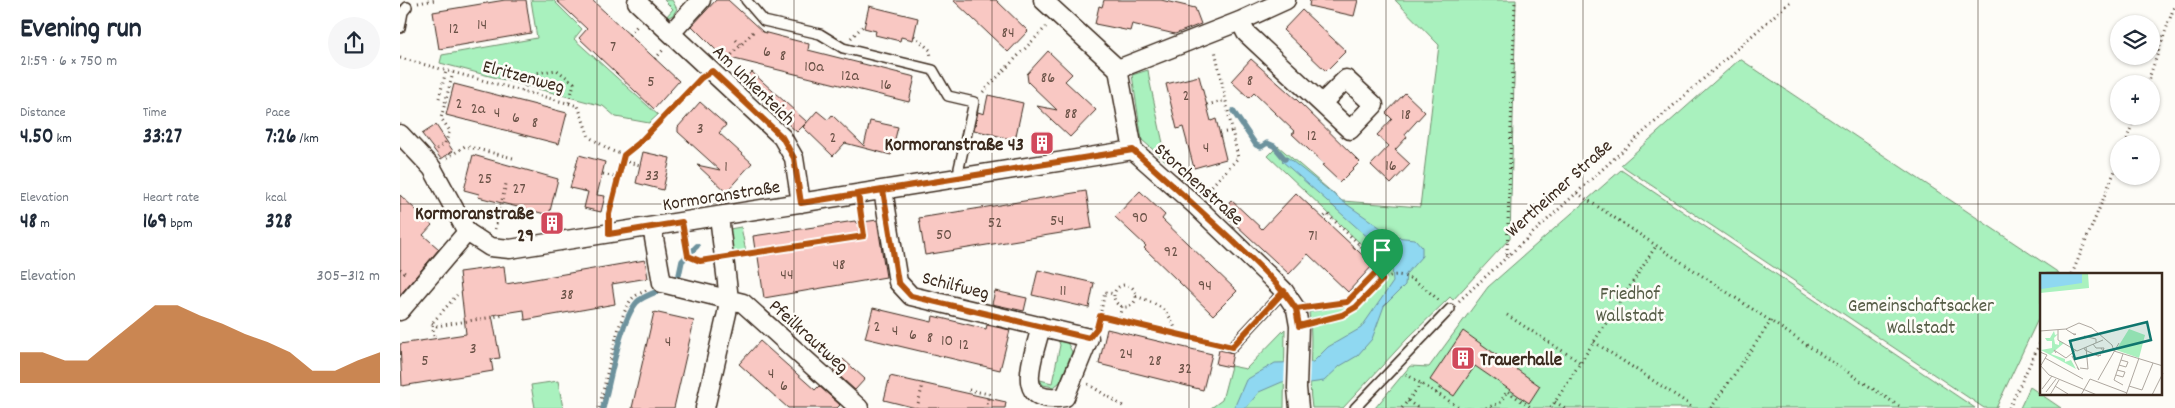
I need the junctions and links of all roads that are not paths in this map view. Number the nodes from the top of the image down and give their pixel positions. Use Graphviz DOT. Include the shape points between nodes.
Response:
graph roads {
  1 [pos="639,0"];
  2 [pos="746,0"];
  3 [pos="1043,0"];
  4 [pos="1282,1"];
  5 [pos="697,2"];
  6 [pos="407,7"];
  7 [pos="1240,21"];
  8 [pos="400,28"];
  9 [pos="672,32"];
  10 [pos="1118,69"];
  11 [pos="1322,103"];
  12 [pos="400,134"];
  13 [pos="1133,150"];
  14 [pos="960,178"];
  15 [pos="883,190"];
  16 [pos="801,203"];
  17 [pos="719,216"];
  18 [pos="652,227"];
  19 [pos="467,232"];
  20 [pos="1284,291"];
  21 [pos="729,299"];
  22 [pos="1450,309"];
  23 [pos="400,312"];
  24 [pos="1041,326"];
  25 [pos="1232,347"];
  26 [pos="1062,402"];
  27 [pos="706,408"];
  28 [pos="859,408"];
  29 [pos="1299,408"];
  30 [pos="1355,408"];
  1 -- 9 [label="street, Am Unkenteich" via="637,2"];
  2 -- 14 [label="lane" via="764,21 820,34 843,48 933,70 948,96 974,102 959,168"];
  3 -- 10 [label="street"];
  4 -- 7 [label="street"];
  5 -- 9 [label="street"];
  6 -- 8 [label="lane"];
  7 -- 10 [label="street"];
  7 -- 11 [label="street" via="1246,33"];
  9 -- 16 [label="street, Am Unkenteich" via="782,137 794,158"];
  10 -- 13 [label="street, Storchenstraße"];
  12 -- 19 [label="street" via="428,163"];
  13 -- 14 [label="street, Kormoranstraße"];
  13 -- 20 [label="street, Storchenstraße"];
  14 -- 15 [label="street, Kormoranstraße"];
  15 -- 16 [label="street, Kormoranstraße"];
  15 -- 24 [label="street, Schilfweg" via="898,282 911,296"];
  16 -- 17 [label="street, Kormoranstraße"];
  17 -- 18 [label="street, Kormoranstraße"];
  17 -- 21 [label="street"];
  18 -- 19 [label="street, Kormoranstraße" via="510,249 490,247"];
  18 -- 21 [label="street, Pfeilkrautweg" via="662,283"];
  19 -- 23 [label="street"];
  20 -- 25 [label="lane"];
  20 -- 29 [label="street, Storchenstraße" via="1297,317"];
  21 -- 27 [label="street"];
  21 -- 28 [label="street, Pfeilkrautweg" via="743,302"];
  22 -- 30 [label="lane"];
  24 -- 26 [label="street" via="1029,381 1031,390 1038,396"];
  24 -- 26 [label="street, Schilfweg" via="1089,338"];
}
